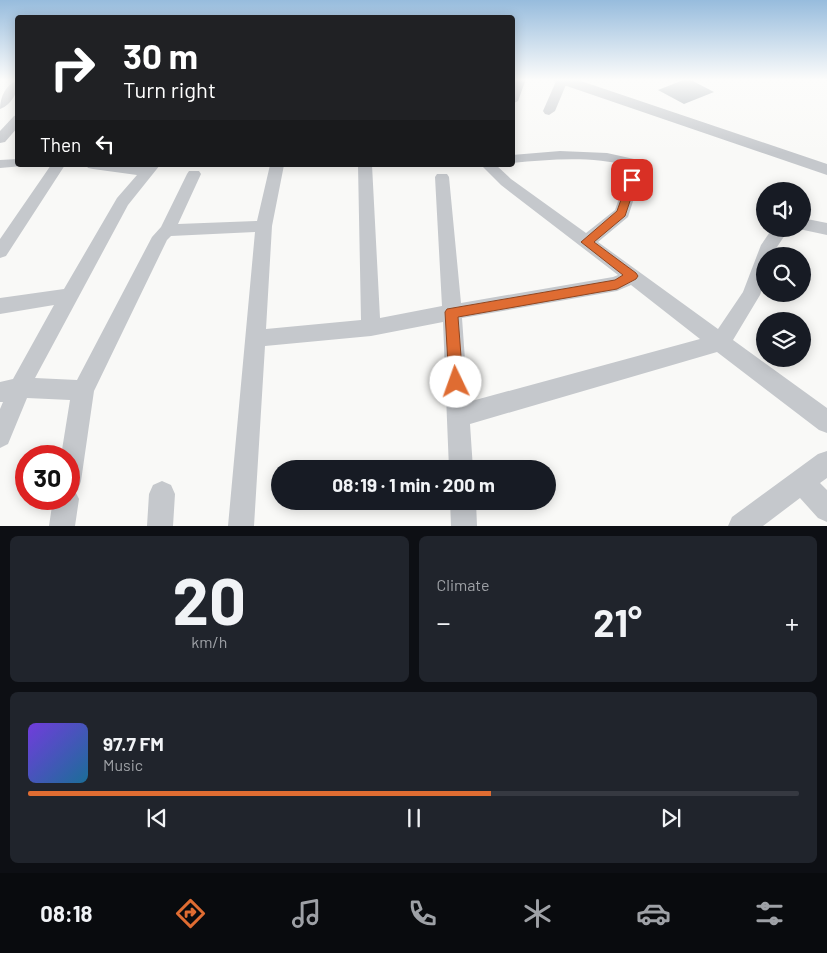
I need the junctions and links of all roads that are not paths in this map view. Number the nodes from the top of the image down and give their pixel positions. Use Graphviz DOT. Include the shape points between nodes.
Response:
graph roads {
  1 [pos="552,104"];
  2 [pos="631,104"];
  3 [pos="0,105"];
  4 [pos="15,110"];
  5 [pos="549,111"];
  6 [pos="15,122"];
  7 [pos="0,139"];
  8 [pos="515,159"];
  9 [pos="15,163"];
  10 [pos="0,164"];
  11 [pos="57,167"];
  12 [pos="131,167"];
  13 [pos="277,167"];
  14 [pos="365,167"];
  15 [pos="490,167"];
  16 [pos="151,168"];
  17 [pos="827,170"];
  18 [pos="194,174"];
  19 [pos="442,177"];
  20 [pos="264,226"];
  21 [pos="811,226"];
  22 [pos="827,229"];
  23 [pos="167,230"];
  24 [pos="775,237"];
  25 [pos="586,242"];
  26 [pos="0,252"];
  27 [pos="632,276"];
  28 [pos="70,295"];
  29 [pos="0,306"];
  30 [pos="452,312"];
  31 [pos="371,328"];
  32 [pos="256,338"];
  33 [pos="722,342"];
  34 [pos="10,390"];
  35 [pos="83,390"];
  36 [pos="458,416"];
  37 [pos="827,422"];
  38 [pos="0,436"];
  39 [pos="75,445"];
  40 [pos="460,460"];
  41 [pos="827,463"];
  42 [pos="802,481"];
  43 [pos="162,494"];
  44 [pos="827,509"];
  45 [pos="64,510"];
  46 [pos="463,510"];
  47 [pos="62,526"];
  48 [pos="160,526"];
  49 [pos="241,526"];
  50 [pos="464,526"];
  51 [pos="741,526"];
  1 -- 5 [label="street"];
  2 -- 17 [label="street"];
  3 -- 4 [label="street"];
  6 -- 7 [label="street"];
  8 -- 25 [label="street" via="546,155 617,158 638,164 622,213"];
  9 -- 10 [label="street"];
  11 -- 26 [label="street"];
  12 -- 16 [label="street"];
  13 -- 20 [label="street"];
  14 -- 31 [label="street"];
  15 -- 25 [label="street"];
  16 -- 28 [label="street" via="122,202"];
  18 -- 23 [label="street"];
  19 -- 30 [label="street"];
  20 -- 23 [label="street"];
  20 -- 32 [label="street"];
  21 -- 22 [label="street"];
  23 -- 35 [label="street" via="160,237"];
  24 -- 33 [label="street" via="769,244 751,295"];
  25 -- 27 [label="street"];
  27 -- 30 [label="street" via="617,284"];
  27 -- 33 [label="street"];
  28 -- 29 [label="street"];
  28 -- 34 [label="street" via="27,370"];
  30 -- 31 [label="street"];
  30 -- 36 [label="street"];
  31 -- 32 [label="street"];
  32 -- 49 [label="street"];
  33 -- 36 [label="street"];
  33 -- 37 [label="street"];
  34 -- 35 [label="street"];
  34 -- 38 [label="street"];
  35 -- 39 [label="street"];
  36 -- 40 [label="street"];
  41 -- 42 [label="street"];
  42 -- 44 [label="street"];
  42 -- 51 [label="street"];
  43 -- 48 [label="street"];
  45 -- 47 [label="street"];
  46 -- 50 [label="street"];
}
